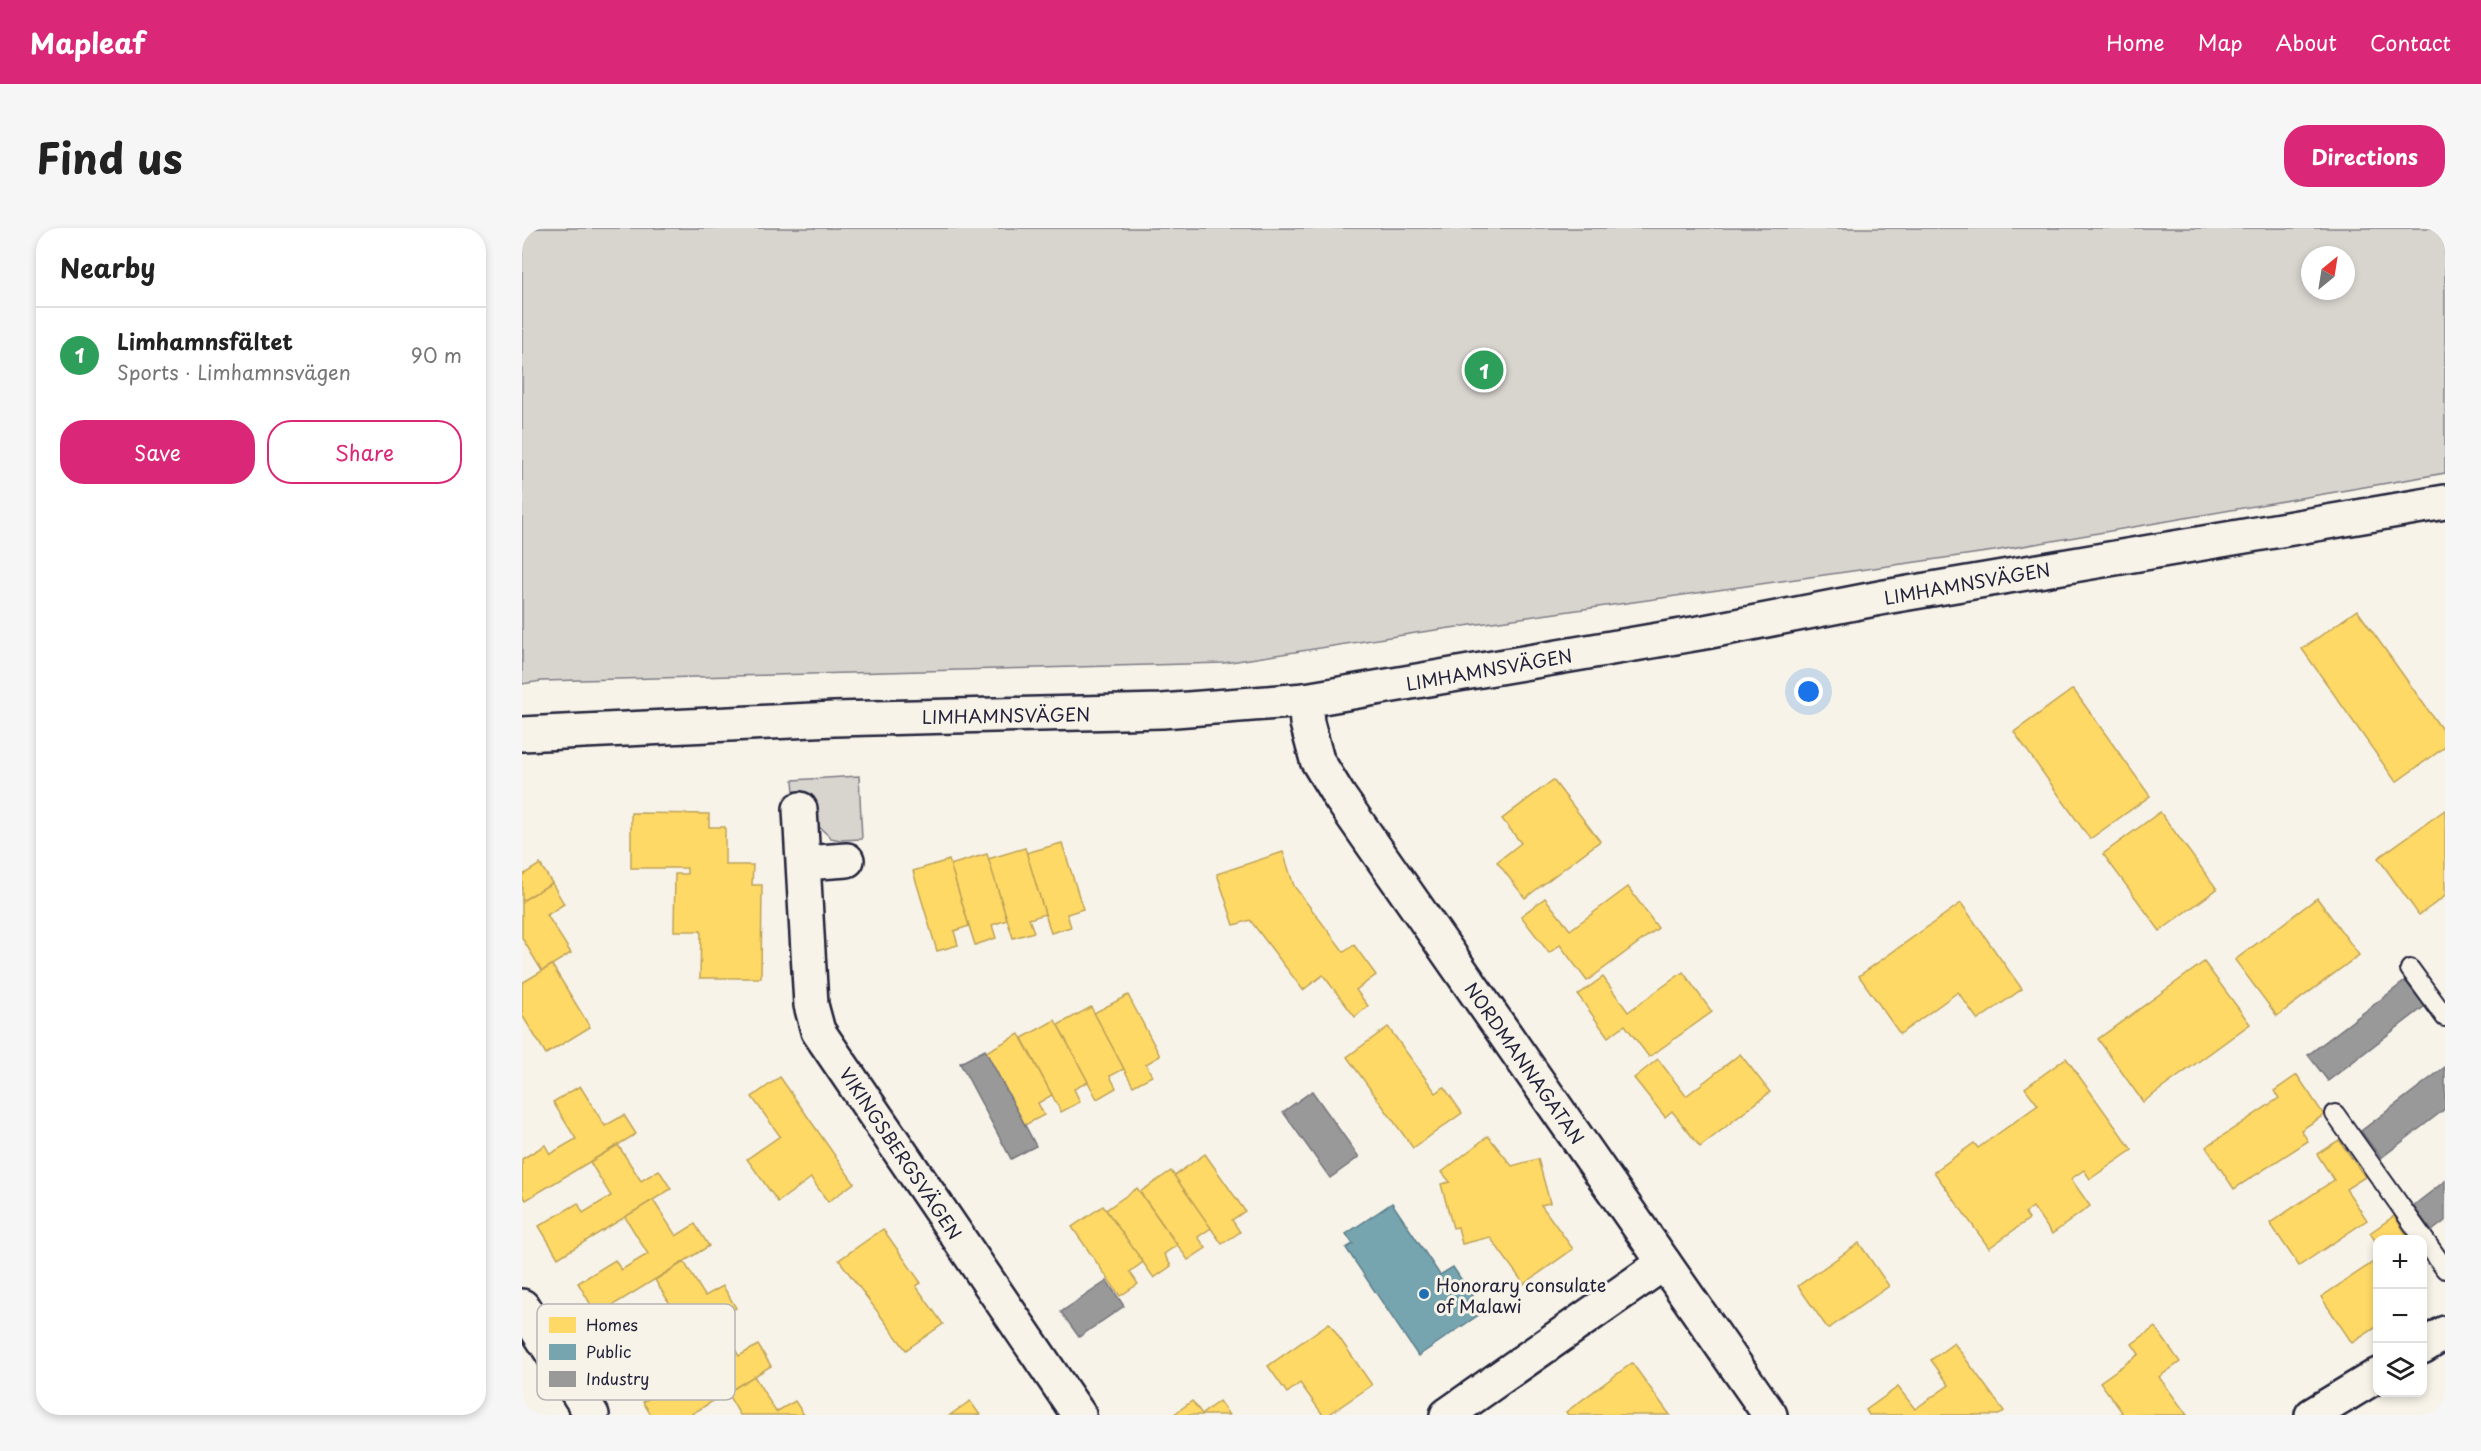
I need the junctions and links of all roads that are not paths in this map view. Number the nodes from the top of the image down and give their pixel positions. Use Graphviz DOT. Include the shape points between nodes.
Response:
graph roads {
  1 [pos="2445,502"];
  2 [pos="1305,700"];
  3 [pos="522,734"];
  4 [pos="800,809"];
  5 [pos="848,860"];
  6 [pos="804,863"];
  7 [pos="2410,969"];
  8 [pos="2445,1017"];
  9 [pos="2335,1114"];
  10 [pos="1664,1263"];
  11 [pos="2445,1269"];
  12 [pos="522,1306"];
  13 [pos="537,1329"];
  14 [pos="2445,1333"];
  15 [pos="2427,1344"];
  16 [pos="2373,1379"];
  17 [pos="582,1400"];
  18 [pos="2328,1411"];
  19 [pos="592,1415"];
  20 [pos="1078,1415"];
  21 [pos="1447,1415"];
  22 [pos="1770,1415"];
  1 -- 2 [label="street, LIMHAMNSVÄGEN"];
  2 -- 3 [label="street, LIMHAMNSVÄGEN" via="1162,711 834,719"];
  2 -- 10 [label="street, NORDMANNAGATAN" via="1317,760 1328,778"];
  4 -- 6 [label="street, VIKINGSBERGSVÄGEN"];
  5 -- 6 [label="street"];
  6 -- 20 [label="street, VIKINGSBERGSVÄGEN" via="811,1005 818,1031"];
  7 -- 8 [label="lane"];
  9 -- 11 [label="lane"];
  10 -- 21 [label="street"];
  10 -- 22 [label="street, NORDMANNAGATAN"];
  12 -- 13 [label="street"];
  14 -- 15 [label="street"];
  16 -- 18 [label="street"];
  17 -- 19 [label="street"];
}
